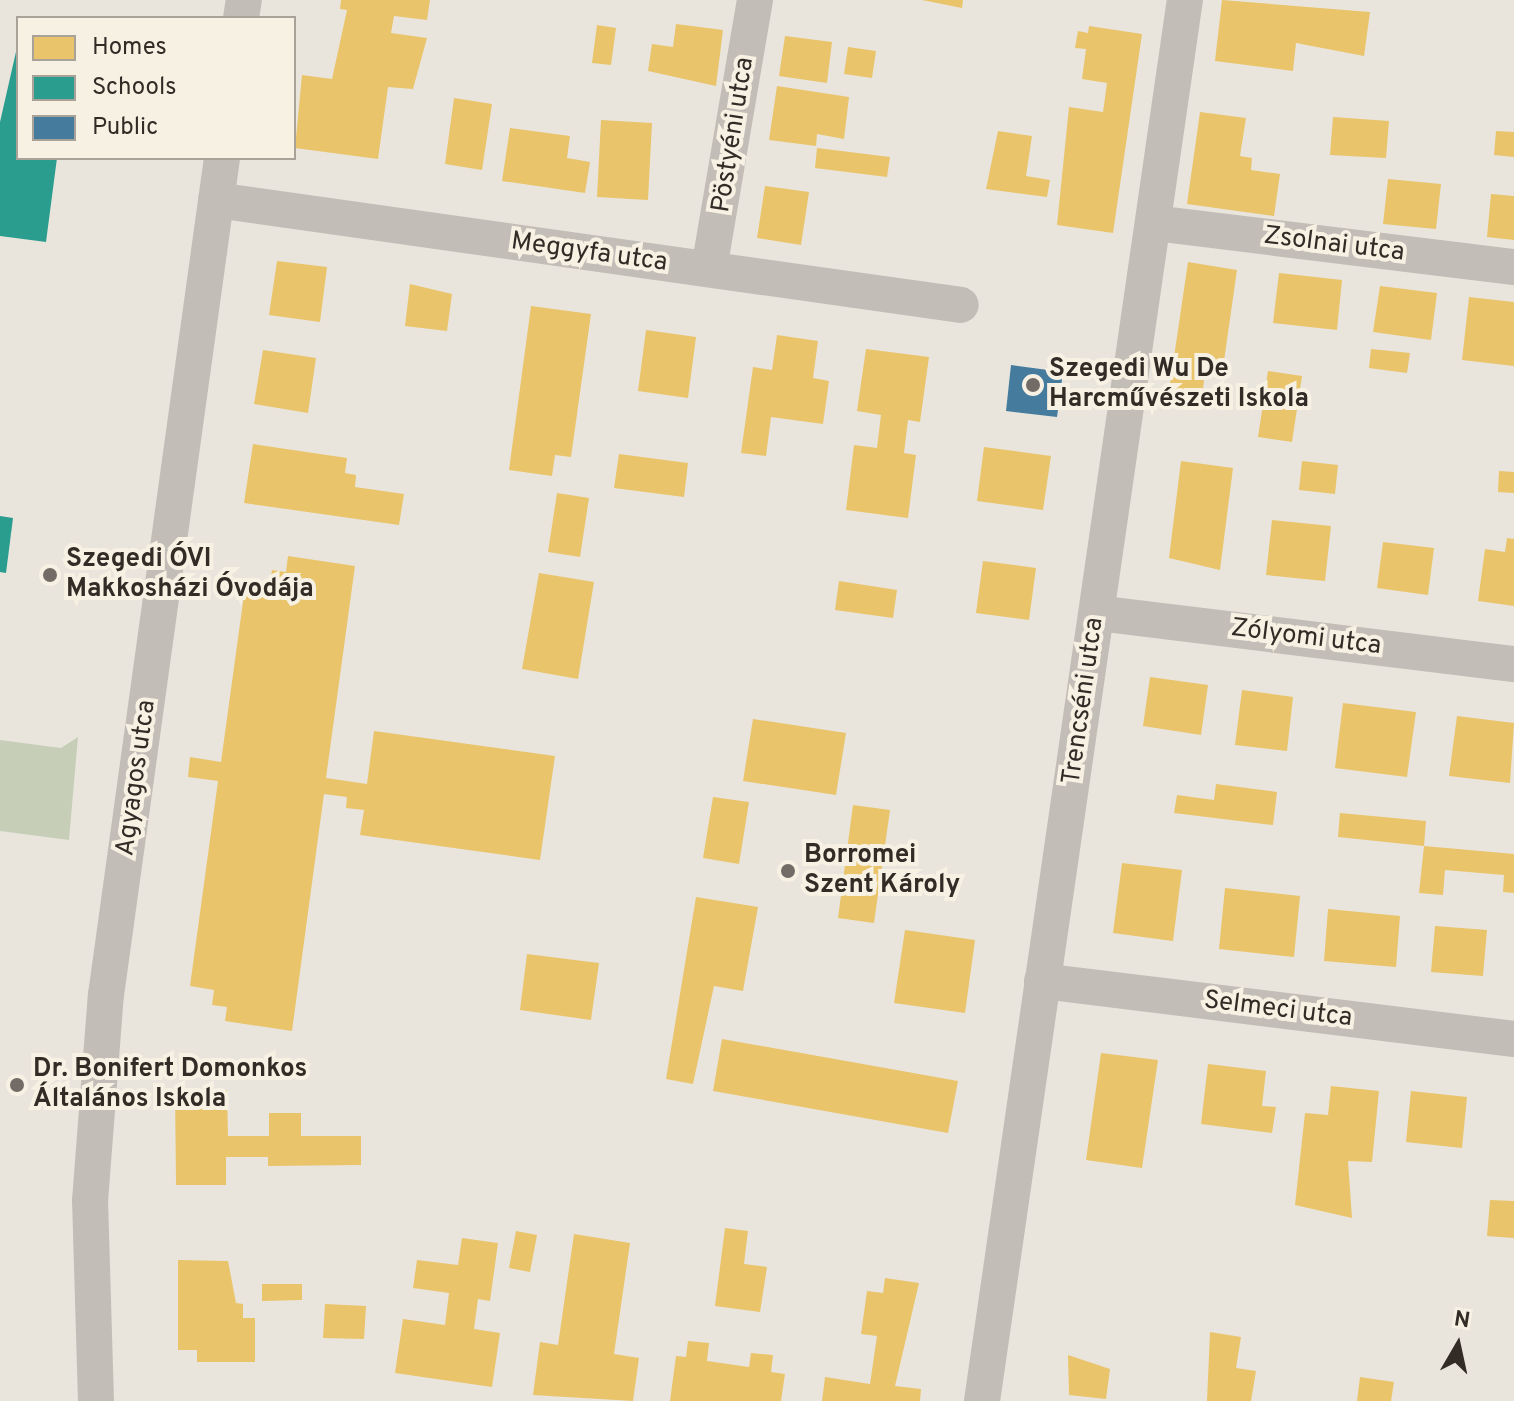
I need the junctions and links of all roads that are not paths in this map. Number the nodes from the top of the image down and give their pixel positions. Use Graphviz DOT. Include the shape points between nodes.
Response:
graph roads {
  1 [pos="755,0"];
  2 [pos="1185,0"];
  3 [pos="222,160"];
  4 [pos="216,200"];
  5 [pos="1154,223"];
  6 [pos="1514,267"];
  7 [pos="709,269"];
  8 [pos="961,305"];
  9 [pos="1097,613"];
  10 [pos="1514,664"];
  11 [pos="1042,981"];
  12 [pos="1514,1039"];
  13 [pos="96,1401"];
  14 [pos="982,1401"];
  1 -- 7 [label="street, Pöstyéni utca"];
  2 -- 5 [label="street, Trencséni utca"];
  3 -- 4 [label="street, Agyagos utca"];
  4 -- 7 [label="street, Meggyfa utca"];
  4 -- 13 [label="street, Agyagos utca" via="104,1021 90,1201"];
  5 -- 6 [label="street, Zsolnai utca"];
  5 -- 9 [label="street, Trencséni utca"];
  7 -- 8 [label="street, Meggyfa utca"];
  9 -- 10 [label="street, Zólyomi utca"];
  9 -- 11 [label="street, Trencséni utca"];
  11 -- 12 [label="street, Selmeci utca"];
  11 -- 14 [label="street, Trencséni utca"];
}
